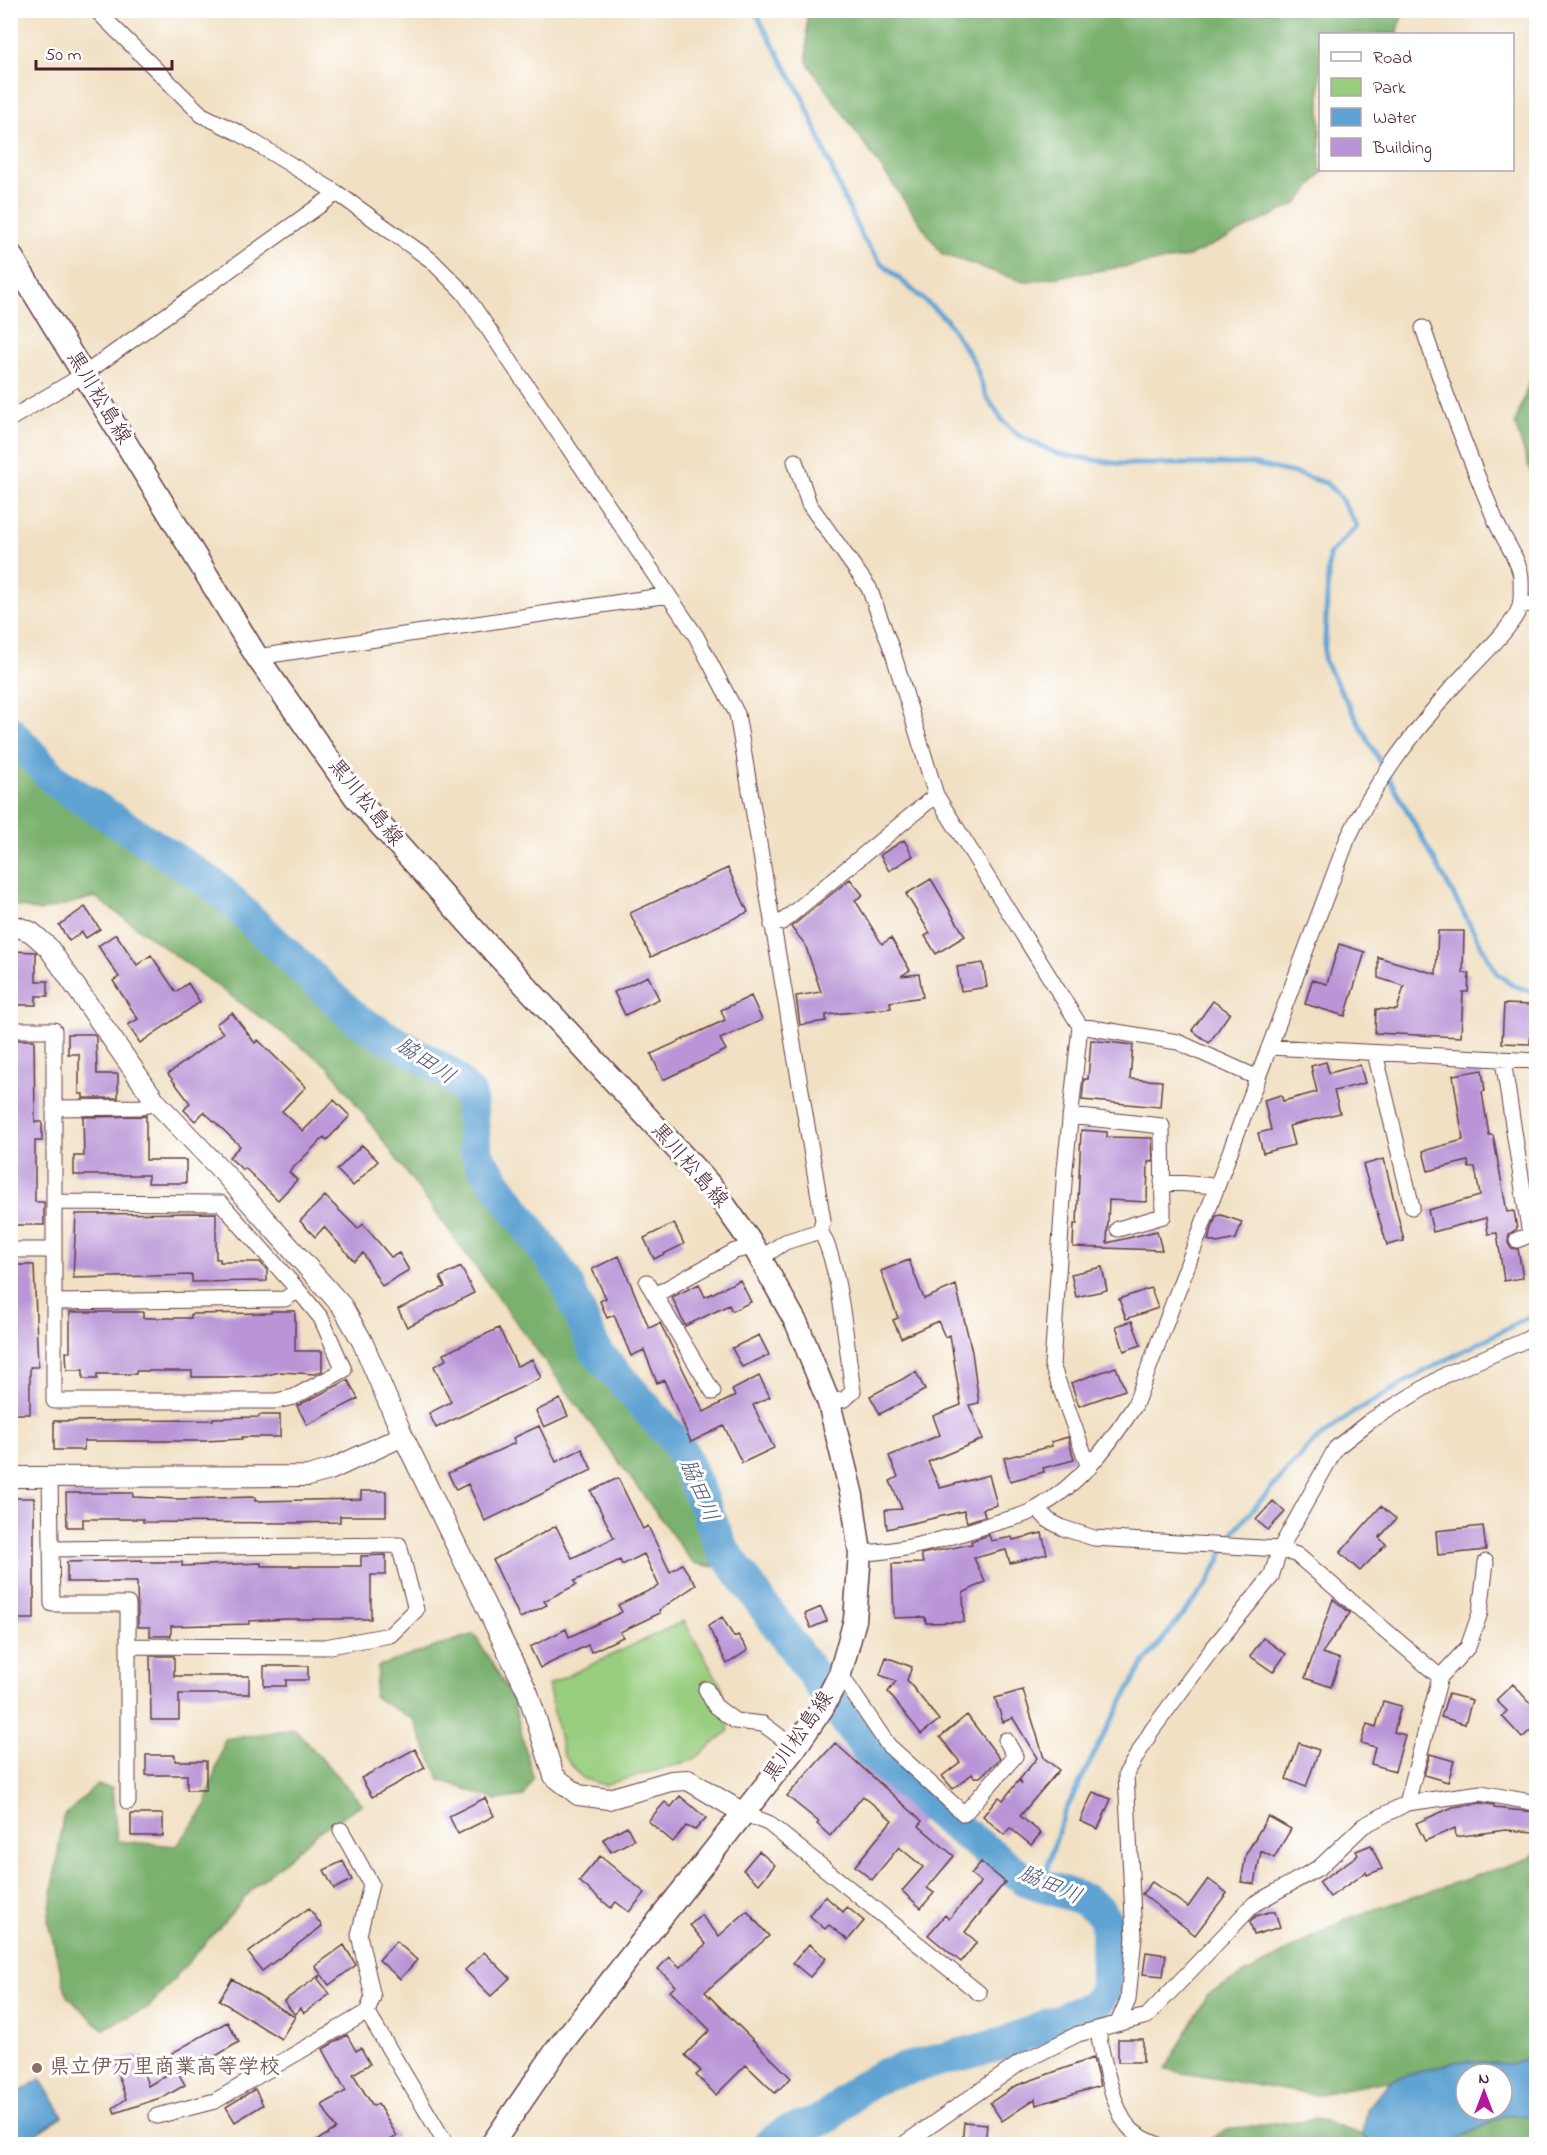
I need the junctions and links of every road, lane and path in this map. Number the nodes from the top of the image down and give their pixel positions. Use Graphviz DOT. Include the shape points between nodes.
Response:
graph roads {
  1 [pos="96,10"];
  2 [pos="337,193"];
  3 [pos="10,254"];
  4 [pos="1423,328"];
  5 [pos="83,375"];
  6 [pos="10,419"];
  7 [pos="795,461"];
  8 [pos="668,595"];
  9 [pos="1536,603"];
  10 [pos="1520,606"];
  11 [pos="257,657"];
  12 [pos="936,795"];
  13 [pos="10,924"];
  14 [pos="772,925"];
  15 [pos="1080,1026"];
  16 [pos="10,1030"];
  17 [pos="1269,1047"];
  18 [pos="1375,1053"];
  19 [pos="1503,1060"];
  20 [pos="1536,1061"];
  21 [pos="1258,1078"];
  22 [pos="156,1102"];
  23 [pos="54,1108"];
  24 [pos="1070,1116"];
  25 [pos="1162,1182"];
  26 [pos="1217,1186"];
  27 [pos="54,1202"];
  28 [pos="1412,1207"];
  29 [pos="1118,1229"];
  30 [pos="820,1231"];
  31 [pos="1517,1240"];
  32 [pos="10,1250"];
  33 [pos="54,1250"];
  34 [pos="758,1253"];
  35 [pos="298,1290"];
  36 [pos="54,1302"];
  37 [pos="1536,1332"];
  38 [pos="713,1392"];
  39 [pos="829,1403"];
  40 [pos="404,1436"];
  41 [pos="1089,1468"];
  42 [pos="10,1477"];
  43 [pos="50,1478"];
  44 [pos="1038,1509"];
  45 [pos="51,1549"];
  46 [pos="1280,1549"];
  47 [pos="860,1553"];
  48 [pos="1486,1562"];
  49 [pos="128,1646"];
  50 [pos="840,1674"];
  51 [pos="1440,1677"];
  52 [pos="706,1689"];
  53 [pos="1006,1740"];
  54 [pos="795,1748"];
  55 [pos="128,1803"];
  56 [pos="1407,1803"];
  57 [pos="1536,1803"];
  58 [pos="743,1813"];
  59 [pos="341,1830"];
  60 [pos="979,1993"];
  61 [pos="367,2012"];
  62 [pos="1118,2023"];
  63 [pos="1098,2031"];
  64 [pos="157,2116"];
  65 [pos="446,2145"];
  66 [pos="492,2145"];
  67 [pos="904,2145"];
  68 [pos="1156,2145"];
  1 -- 2 [label="street" via="202,115 240,133"];
  2 -- 5 [label="street"];
  2 -- 8 [label="street" via="431,261 464,293"];
  3 -- 5 [label="main road, 黒川松島線"];
  4 -- 10 [label="street" via="1447,403 1521,576"];
  5 -- 6 [label="street"];
  5 -- 11 [label="main road, 黒川松島線"];
  7 -- 12 [label="street" via="809,504 869,588"];
  8 -- 11 [label="street"];
  8 -- 14 [label="street" via="696,636 737,714"];
  9 -- 10 [label="street"];
  10 -- 17 [label="street" via="1504,630 1450,690 1361,810"];
  11 -- 34 [label="main road, 黒川松島線" via="356,798 711,1186"];
  12 -- 14 [label="street" via="782,922"];
  12 -- 15 [label="street"];
  13 -- 22 [label="street" via="31,932 48,947"];
  14 -- 30 [label="street" via="823,1220"];
  15 -- 21 [label="street" via="1178,1042"];
  15 -- 24 [label="street"];
  16 -- 23 [label="street" via="54,1030"];
  17 -- 18 [label="street"];
  17 -- 21 [label="street"];
  18 -- 19 [label="street"];
  18 -- 28 [label="street"];
  19 -- 20 [label="street"];
  19 -- 31 [label="street" via="1530,1235"];
  21 -- 26 [label="street"];
  22 -- 23 [label="street" via="142,1107"];
  22 -- 40 [label="street" via="342,1306"];
  23 -- 27 [label="street"];
  24 -- 25 [label="street" via="1162,1126"];
  24 -- 41 [label="street" via="1052,1365"];
  25 -- 26 [label="street"];
  25 -- 29 [label="street" via="1162,1216"];
  26 -- 41 [label="street" via="1135,1405"];
  27 -- 33 [label="street"];
  27 -- 35 [label="street" via="221,1203"];
  30 -- 34 [label="street"];
  30 -- 39 [label="street" via="835,1278 853,1391 845,1399"];
  32 -- 33 [label="street"];
  33 -- 36 [label="street"];
  34 -- 38 [label="street" via="735,1251 651,1288"];
  34 -- 39 [label="main road, 黒川松島線" via="797,1324"];
  35 -- 36 [label="street" via="285,1299"];
  35 -- 36 [label="street" via="321,1318 344,1370 294,1397 276,1401 54,1401"];
  37 -- 46 [label="street" via="1447,1374 1336,1448"];
  39 -- 47 [label="main road, 黒川松島線" via="852,1496"];
  40 -- 43 [label="street" via="308,1476"];
  40 -- 58 [label="street" via="528,1693 554,1776 578,1795 609,1799 671,1781 688,1780"];
  41 -- 44 [label="street"];
  42 -- 43 [label="street"];
  43 -- 45 [label="street"];
  44 -- 46 [label="street" via="1063,1528 1094,1538"];
  44 -- 47 [label="street" via="959,1534 884,1552"];
  45 -- 49 [label="street" via="52,1604 128,1604"];
  45 -- 49 [label="street" via="399,1545 416,1610 390,1635 326,1647"];
  46 -- 51 [label="street" via="1297,1555"];
  46 -- 62 [label="street" via="1271,1577 1166,1712 1126,1774 1134,1937 1128,2000"];
  47 -- 50 [label="main road, 黒川松島線" via="855,1620"];
  48 -- 51 [label="street" via="1480,1613 1468,1647"];
  49 -- 55 [label="street"];
  50 -- 53 [label="street" via="888,1745 964,1814 1015,1756"];
  50 -- 54 [label="main road, 黒川松島線"];
  51 -- 56 [label="street"];
  52 -- 54 [label="street" via="715,1706 735,1721 763,1724"];
  54 -- 58 [label="main road, 黒川松島線"];
  56 -- 57 [label="street" via="1481,1793"];
  56 -- 62 [label="street" via="1363,1826 1320,1867 1254,1904 1147,2016"];
  58 -- 60 [label="street" via="768,1822"];
  58 -- 66 [label="main road, 黒川松島線" via="558,2048"];
  59 -- 61 [label="street" via="371,1884 359,1935 373,1997"];
  61 -- 64 [label="street" via="215,2101"];
  61 -- 65 [label="street"];
  62 -- 63 [label="street"];
  63 -- 67 [label="street" via="1078,2034 1020,2063"];
  63 -- 68 [label="street" via="1103,2065 1126,2125"];
}
